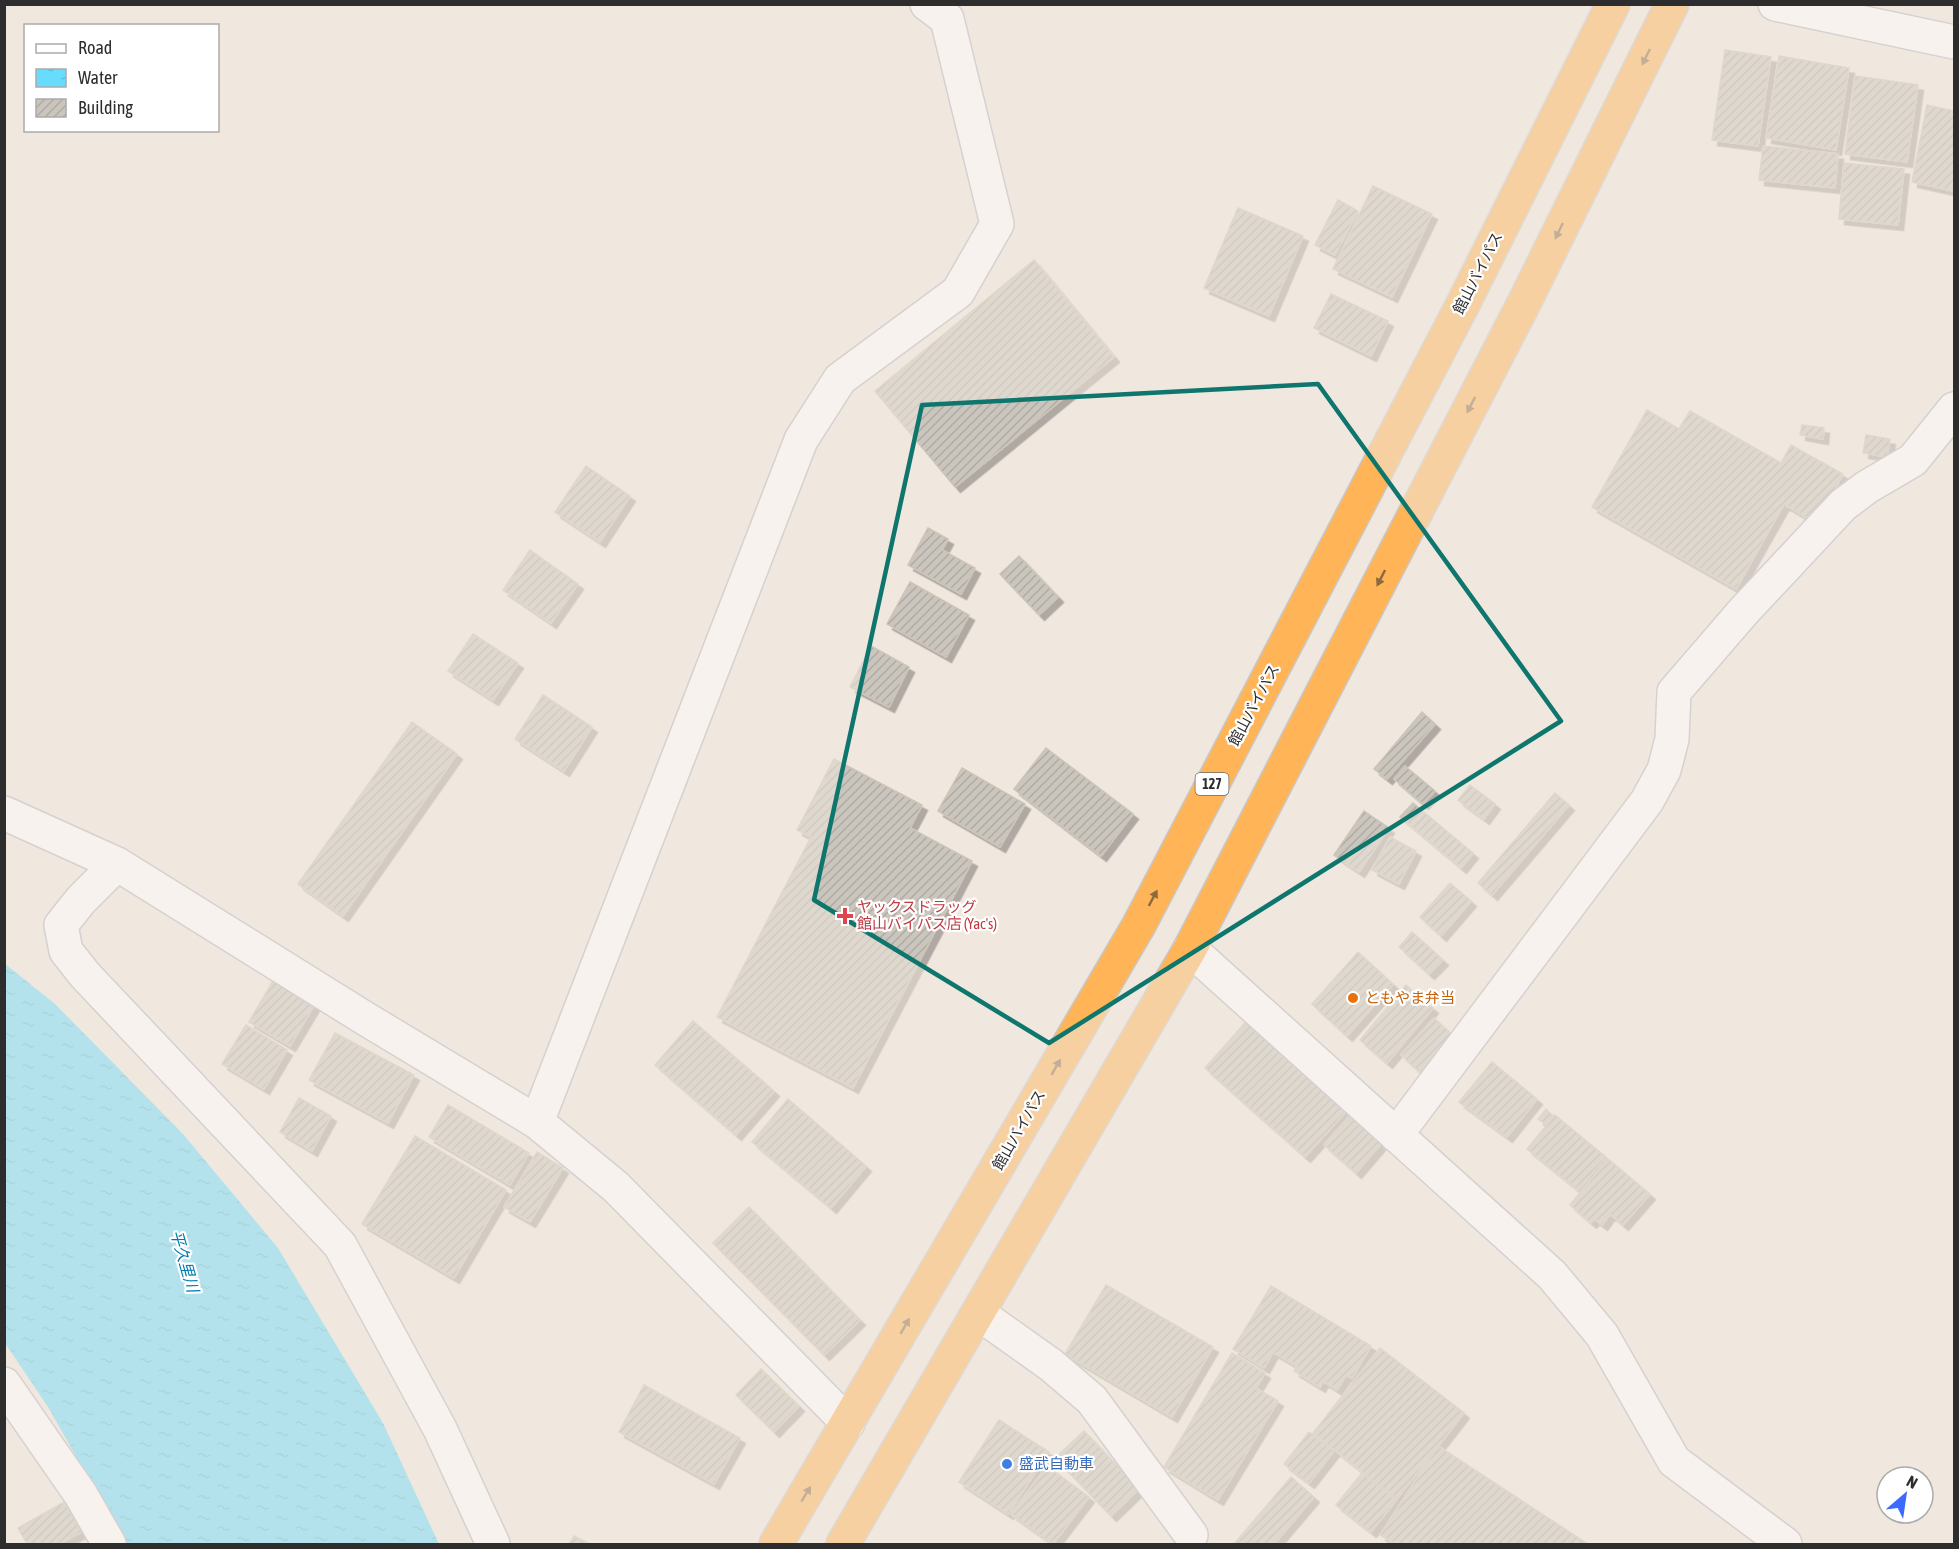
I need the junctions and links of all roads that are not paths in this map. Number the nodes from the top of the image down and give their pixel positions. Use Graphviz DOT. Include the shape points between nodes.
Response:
graph roads {
  1 [pos="927,4"];
  2 [pos="1613,4"];
  3 [pos="1672,4"];
  4 [pos="1775,4"];
  5 [pos="1954,42"];
  6 [pos="1954,410"];
  7 [pos="4,813"];
  8 [pos="117,864"];
  9 [pos="1190,949"];
  10 [pos="537,1122"];
  11 [pos="1396,1135"];
  12 [pos="978,1313"];
  13 [pos="4,1384"];
  14 [pos="848,1423"];
  15 [pos="1191,1535"];
  16 [pos="109,1545"];
  17 [pos="493,1545"];
  18 [pos="776,1545"];
  19 [pos="843,1545"];
  20 [pos="1785,1545"];
  1 -- 10 [label="street" via="947,19 997,224 958,292 840,379 801,440"];
  14 -- 2 [label="highway, 館山バイパス / 127, one-way" via="1139,924 1463,304"];
  3 -- 9 [label="highway, one-way" via="1518,313"];
  4 -- 5 [label="street"];
  6 -- 11 [label="street" via="1913,460 1843,505 1674,692 1672,739 1664,770 1647,801"];
  7 -- 8 [label="street"];
  8 -- 10 [label="street"];
  8 -- 17 [label="street" via="61,925 66,951 340,1245 440,1429"];
  9 -- 11 [label="street"];
  9 -- 12 [label="highway"];
  10 -- 14 [label="street" via="616,1186"];
  11 -- 20 [label="street" via="1560,1284 1602,1335 1674,1461"];
  12 -- 15 [label="street" via="1092,1400"];
  12 -- 19 [label="highway"];
  13 -- 16 [label="street" via="81,1495"];
  18 -- 14 [label="highway, 館山バイパス / 127, one-way"];
}
